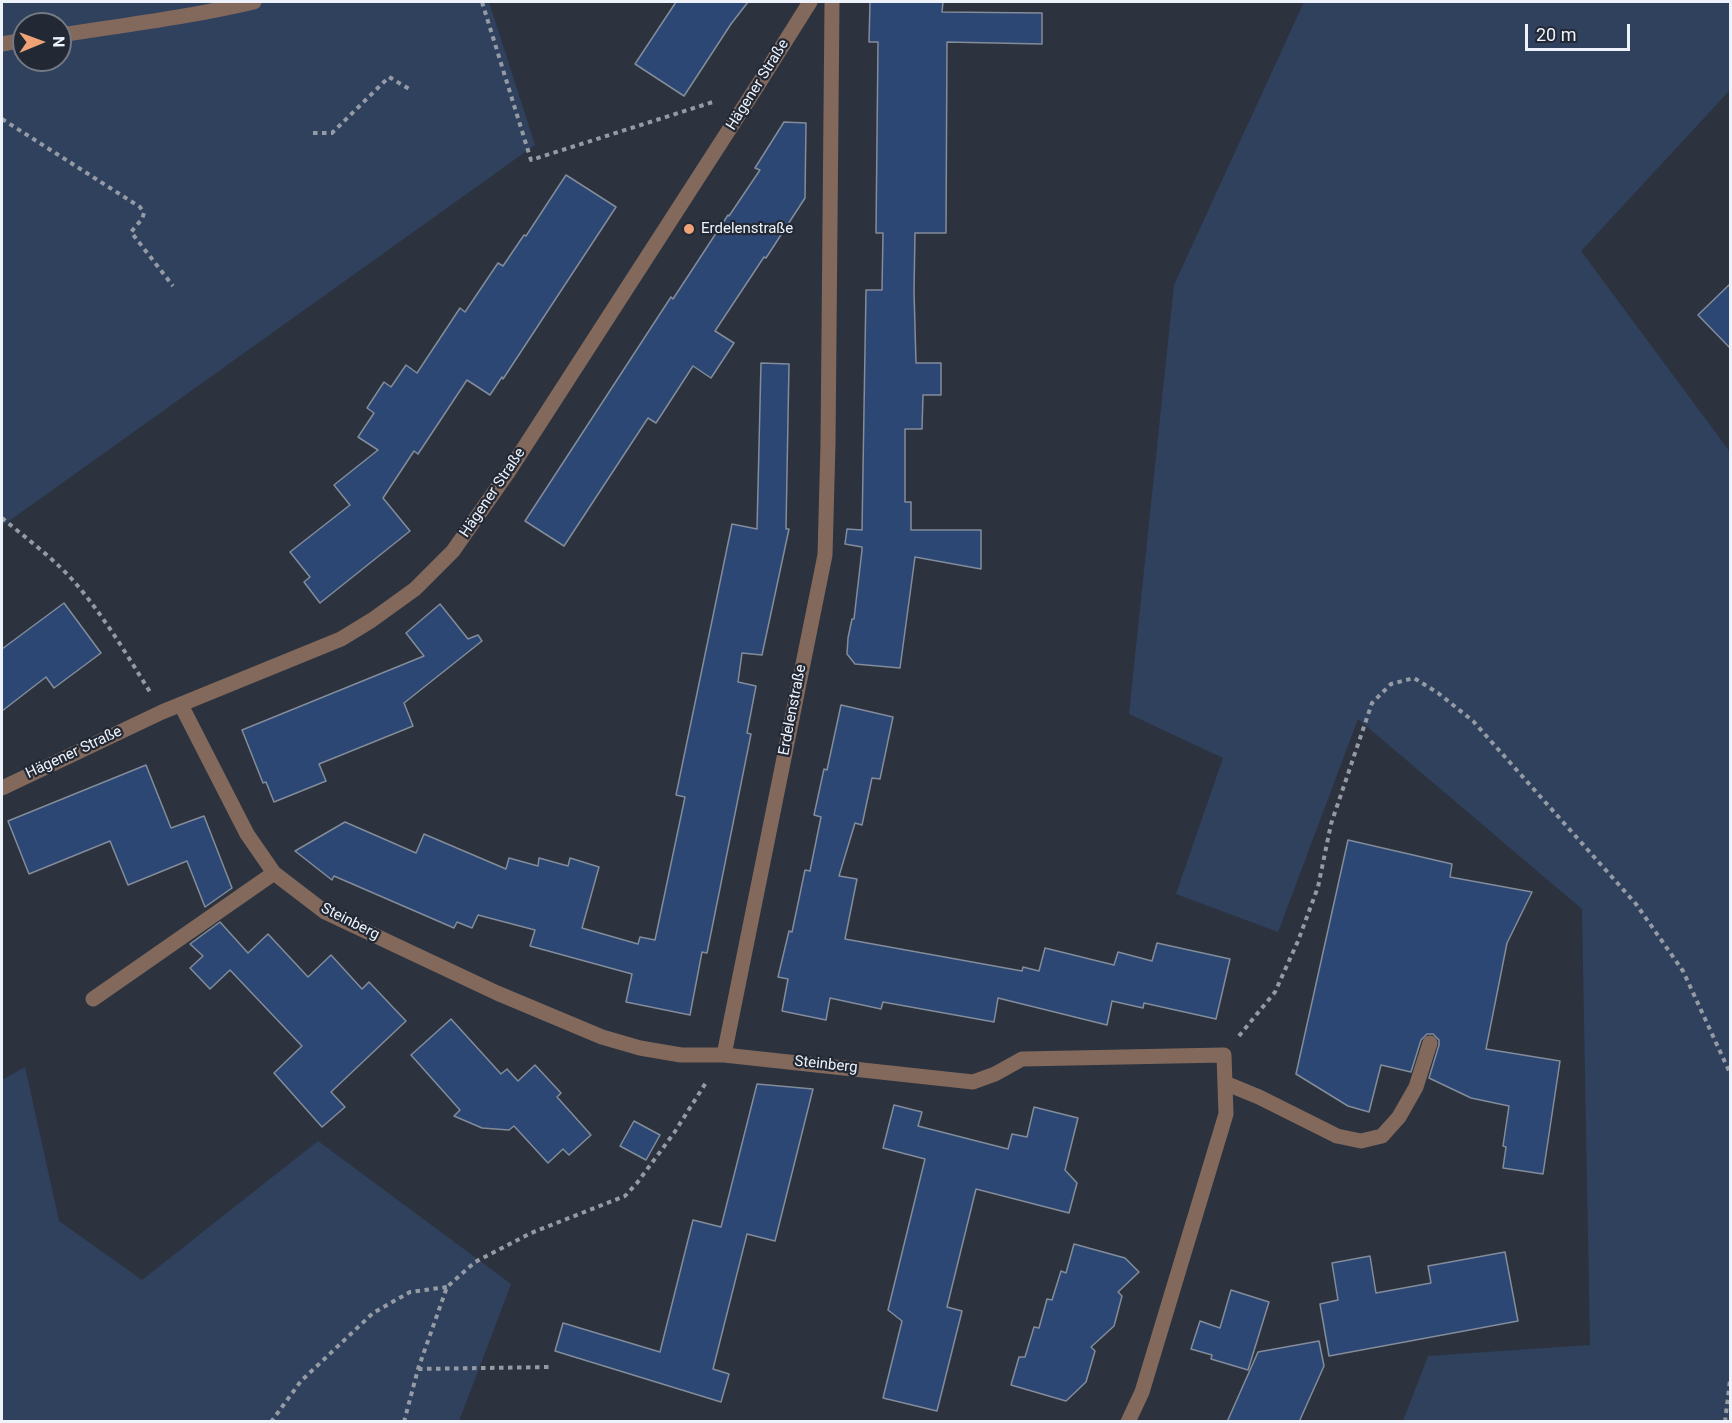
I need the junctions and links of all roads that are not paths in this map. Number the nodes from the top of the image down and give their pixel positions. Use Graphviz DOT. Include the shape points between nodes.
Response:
graph roads {
  1 [pos="254,2"];
  2 [pos="810,2"];
  3 [pos="832,2"];
  4 [pos="72,33"];
  5 [pos="181,705"];
  6 [pos="2,788"];
  7 [pos="274,873"];
  8 [pos="93,999"];
  9 [pos="1430,1043"];
  10 [pos="724,1055"];
  11 [pos="1225,1083"];
  12 [pos="1128,1422"];
  1 -- 4 [label="street"];
  2 -- 5 [label="street, Hägener Straße" via="509,471 453,551 415,589 341,639"];
  3 -- 10 [label="street, Erdelenstraße" via="825,555"];
  5 -- 6 [label="street, Hägener Straße"];
  5 -- 7 [label="street, Steinberg" via="247,834"];
  7 -- 8 [label="street"];
  7 -- 10 [label="street, Steinberg" via="325,912 497,993 602,1037 681,1055"];
  9 -- 11 [label="street" via="1416,1087 1400,1117 1382,1136 1361,1142 1337,1136"];
  10 -- 11 [label="street, Steinberg" via="973,1083 1022,1059 1224,1055"];
  11 -- 12 [label="street" via="1226,1114 1142,1392"];
}
